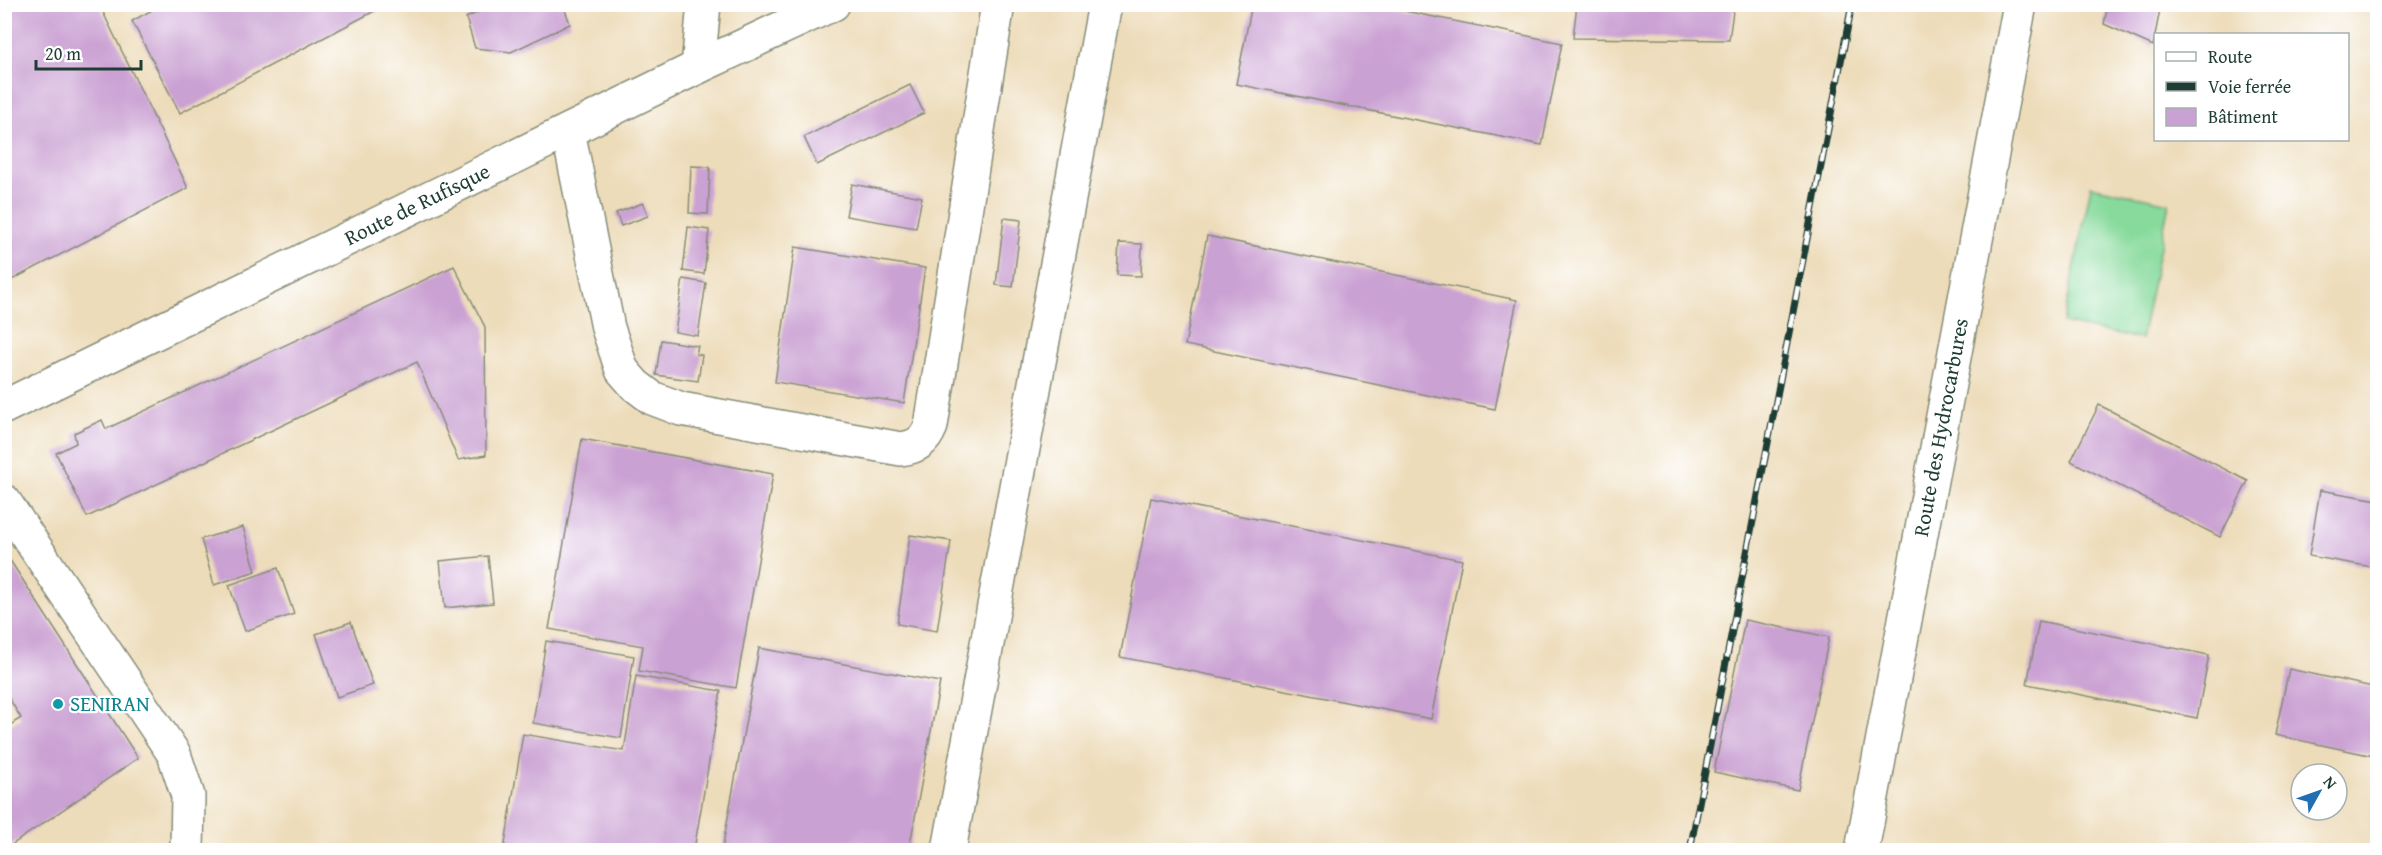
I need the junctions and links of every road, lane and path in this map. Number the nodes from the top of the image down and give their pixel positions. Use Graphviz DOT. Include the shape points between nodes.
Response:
graph roads {
  1 [pos="704,4"];
  2 [pos="833,4"];
  3 [pos="998,4"];
  4 [pos="1104,4"];
  5 [pos="2020,4"];
  6 [pos="698,67"];
  7 [pos="568,131"];
  8 [pos="4,407"];
  9 [pos="4,501"];
  10 [pos="187,850"];
  11 [pos="949,850"];
  12 [pos="1862,850"];
  1 -- 6 [label="main road"];
  2 -- 6 [label="main road, Route de Rufisque"];
  3 -- 7 [label="main road" via="931,426 927,436 912,448 681,409 652,398 635,385 622,370 608,328"];
  4 -- 11 [label="main road"];
  5 -- 12 [label="main road, Route des Hydrocarbures"];
  6 -- 7 [label="main road, Route de Rufisque"];
  7 -- 8 [label="main road, Route de Rufisque"];
  9 -- 10 [label="main road" via="174,754 188,796"];
}
